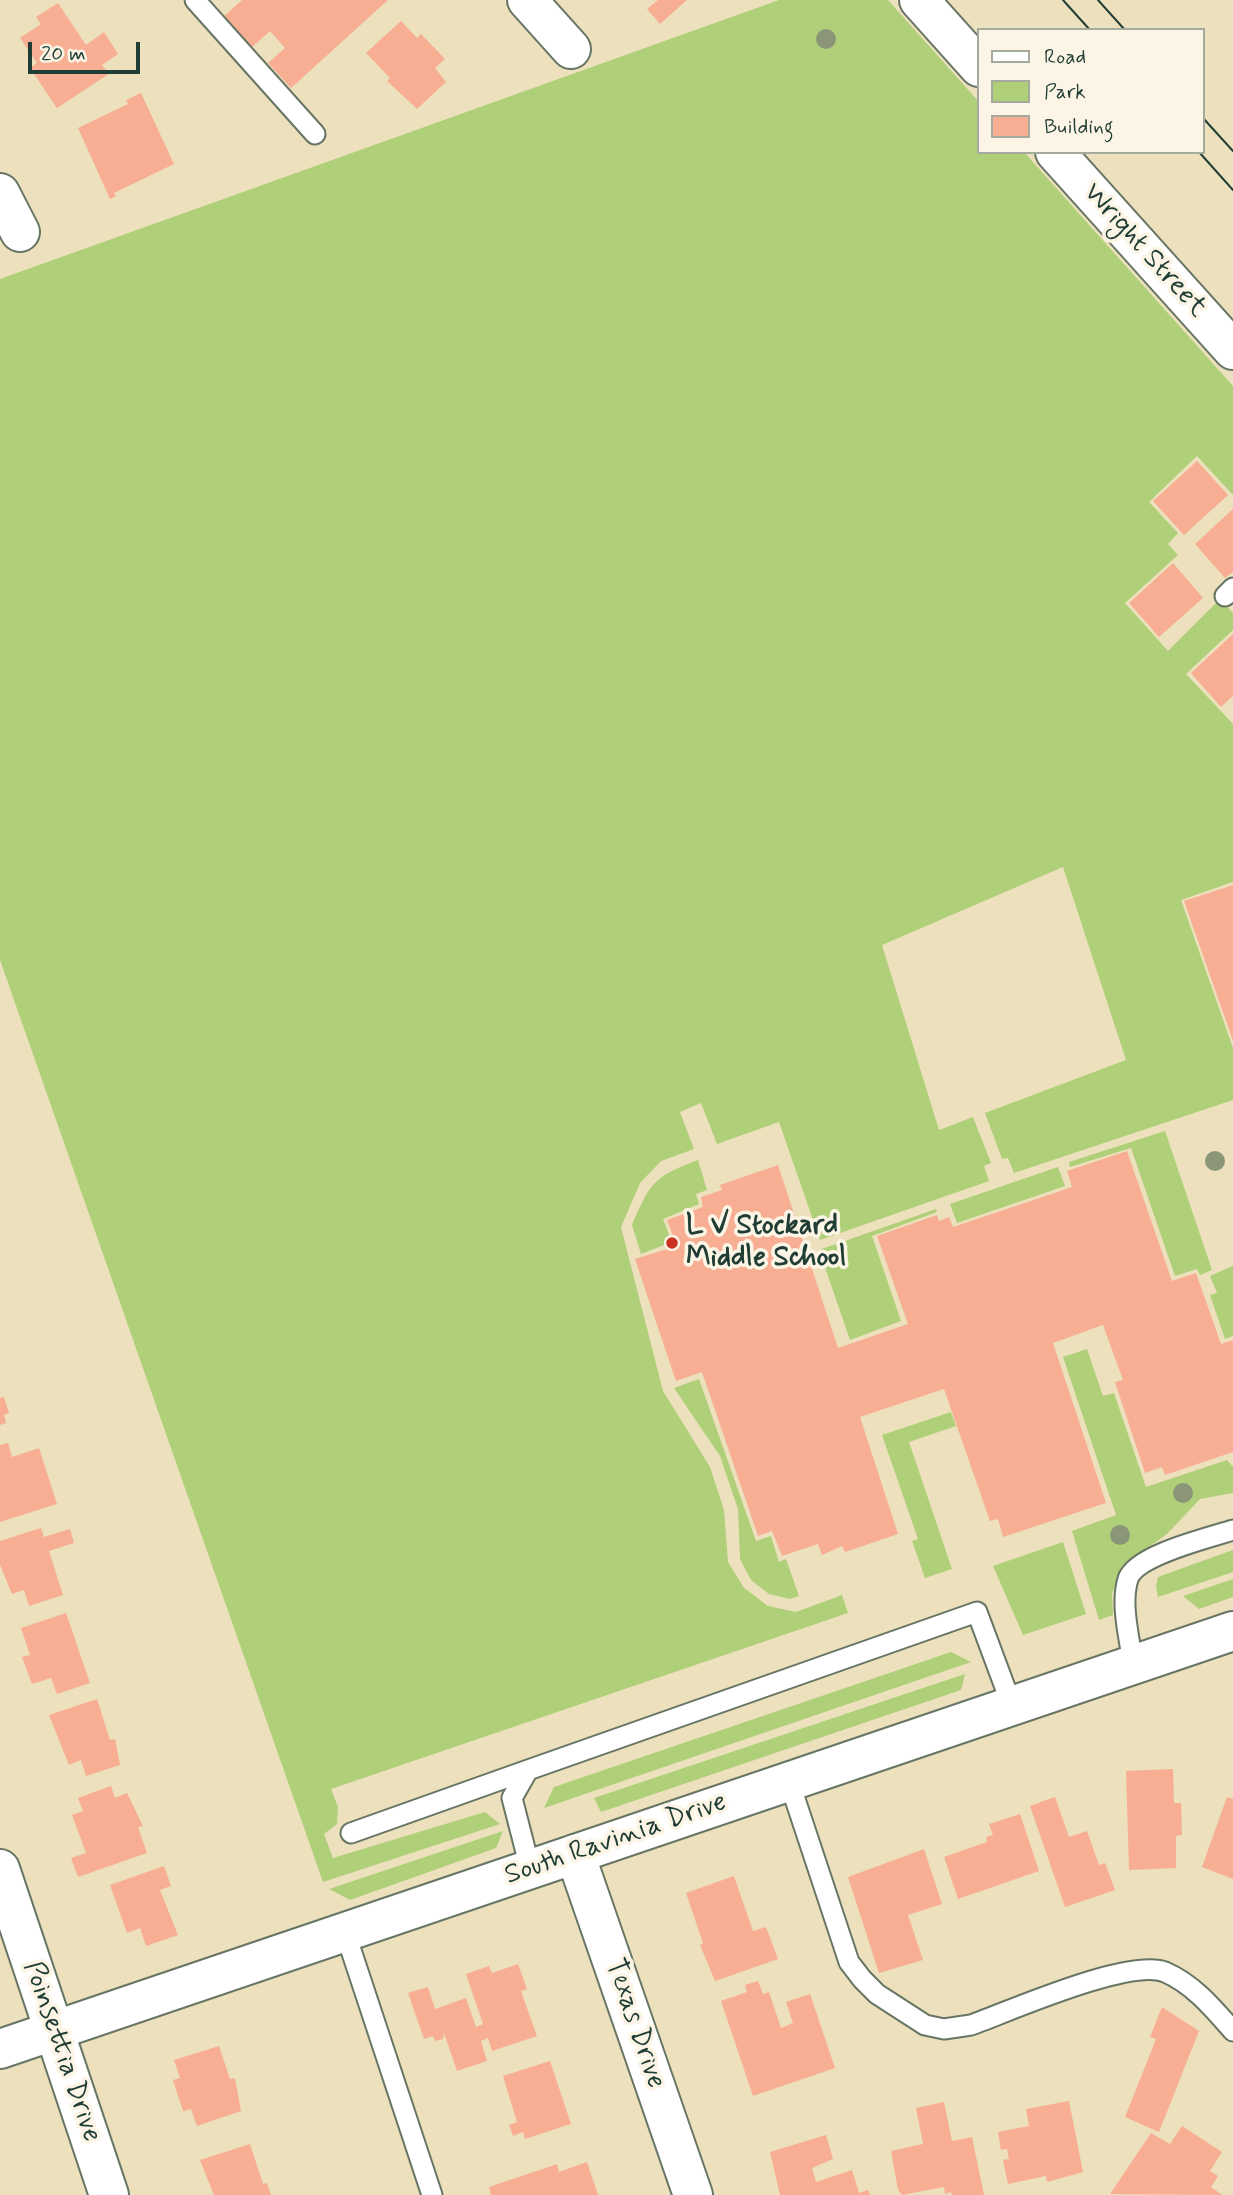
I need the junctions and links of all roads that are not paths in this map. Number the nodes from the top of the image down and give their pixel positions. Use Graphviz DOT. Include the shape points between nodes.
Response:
graph roads {
  1 [pos="195,0"];
  2 [pos="527,0"];
  3 [pos="919,0"];
  4 [pos="571,49"];
  5 [pos="978,66"];
  6 [pos="315,134"];
  7 [pos="1057,154"];
  8 [pos="0,193"];
  9 [pos="20,232"];
  10 [pos="1233,350"];
  11 [pos="1233,1530"];
  12 [pos="1233,1631"];
  13 [pos="1133,1665"];
  14 [pos="1012,1706"];
  15 [pos="528,1770"];
  16 [pos="789,1782"];
  17 [pos="351,1833"];
  18 [pos="575,1854"];
  19 [pos="530,1868"];
  20 [pos="0,1869"];
  21 [pos="345,1932"];
  22 [pos="54,2031"];
  23 [pos="1233,2031"];
  24 [pos="0,2049"];
  25 [pos="109,2195"];
  26 [pos="432,2195"];
  27 [pos="693,2195"];
  1 -- 6 [label="lane"];
  2 -- 4 [label="street"];
  3 -- 5 [label="street"];
  7 -- 10 [label="street, Wright Street"];
  8 -- 9 [label="street"];
  11 -- 13 [label="lane" via="1142,1562 1129,1577 1126,1595"];
  12 -- 13 [label="street, South Ravinia Drive"];
  13 -- 14 [label="street, South Ravinia Drive"];
  14 -- 15 [label="lane" via="977,1612"];
  14 -- 16 [label="street, South Ravinia Drive"];
  15 -- 17 [label="lane"];
  15 -- 19 [label="lane" via="512,1798"];
  16 -- 18 [label="street, South Ravinia Drive"];
  16 -- 23 [label="lane" via="849,1962 877,1994 925,2025 944,2029 971,2025 1125,1970 1163,1971 1200,1994"];
  18 -- 19 [label="street, South Ravinia Drive"];
  18 -- 27 [label="street, Texas Drive"];
  19 -- 21 [label="street, South Ravinia Drive"];
  20 -- 22 [label="street, Poinsettia Drive"];
  21 -- 22 [label="street, South Ravinia Drive"];
  21 -- 26 [label="lane"];
  22 -- 24 [label="street, South Ravinia Drive"];
  22 -- 25 [label="street, Poinsettia Drive"];
}
